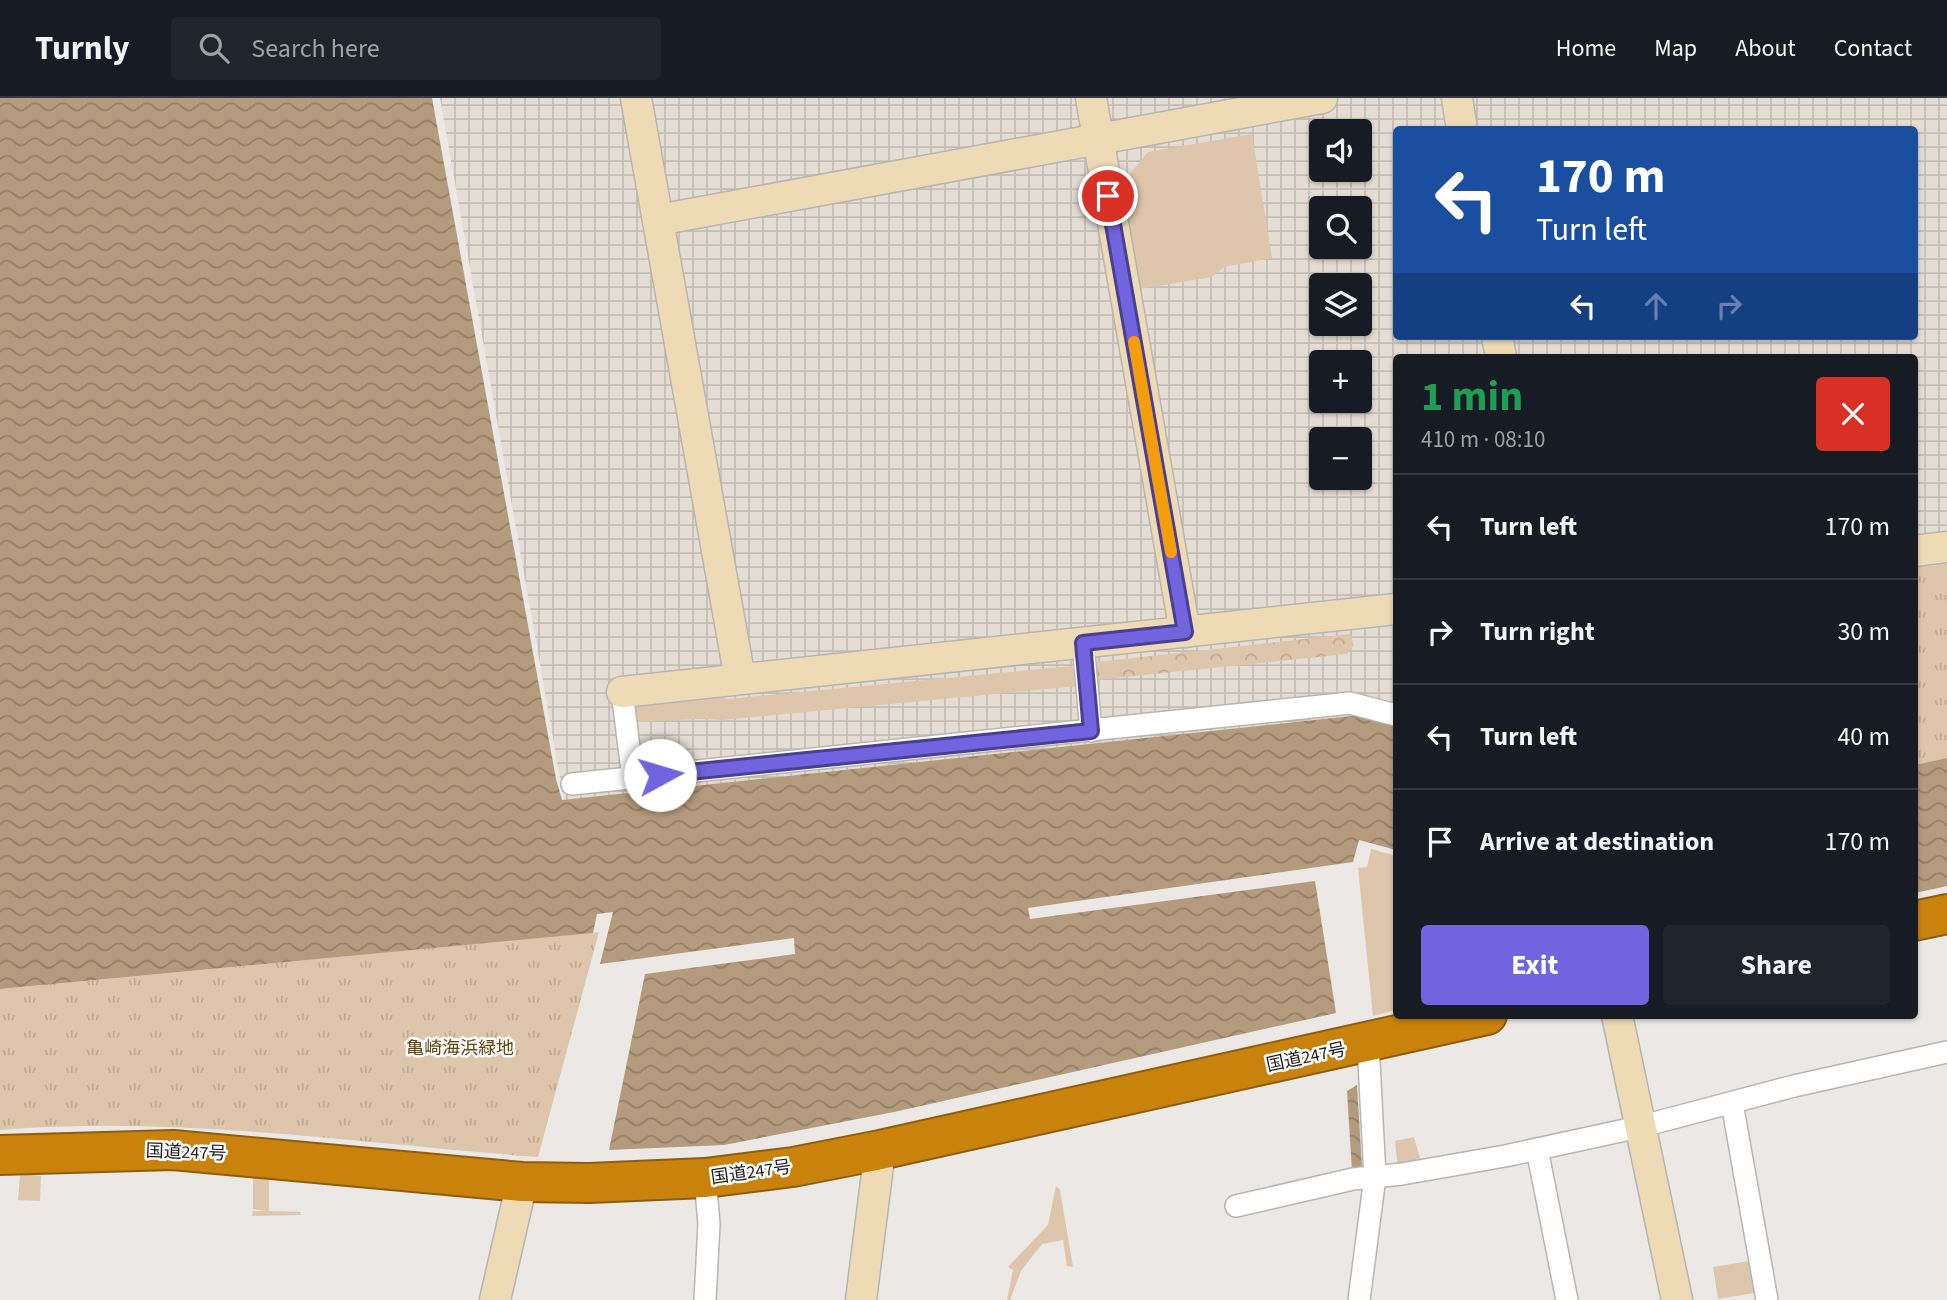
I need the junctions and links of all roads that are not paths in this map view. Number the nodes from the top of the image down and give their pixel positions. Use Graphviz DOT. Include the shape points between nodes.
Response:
graph roads {
  1 [pos="636,98"];
  2 [pos="1091,98"];
  3 [pos="1322,98"];
  4 [pos="1457,98"];
  5 [pos="1461,126"];
  6 [pos="1099,142"];
  7 [pos="658,220"];
  8 [pos="1947,547"];
  9 [pos="1918,551"];
  10 [pos="1393,609"];
  11 [pos="1185,632"];
  12 [pos="1083,643"];
  13 [pos="740,679"];
  14 [pos="622,692"];
  15 [pos="1393,714"];
  16 [pos="1091,731"];
  17 [pos="633,778"];
  18 [pos="572,784"];
  19 [pos="1947,914"];
  20 [pos="1918,920"];
  21 [pos="1470,1019"];
  22 [pos="1618,1019"];
  23 [pos="1368,1043"];
  24 [pos="1947,1052"];
  25 [pos="1732,1103"];
  26 [pos="1639,1127"];
  27 [pos="1537,1149"];
  28 [pos="880,1150"];
  29 [pos="0,1155"];
  30 [pos="705,1178"];
  31 [pos="1366,1178"];
  32 [pos="522,1182"];
  33 [pos="1236,1206"];
  34 [pos="495,1300"];
  35 [pos="705,1300"];
  36 [pos="861,1300"];
  37 [pos="1359,1300"];
  38 [pos="1567,1300"];
  39 [pos="1677,1300"];
  40 [pos="1767,1300"];
  1 -- 7 [label="street"];
  2 -- 6 [label="street"];
  3 -- 6 [label="street"];
  4 -- 5 [label="street"];
  6 -- 7 [label="street"];
  6 -- 11 [label="street"];
  7 -- 13 [label="street"];
  8 -- 9 [label="street"];
  10 -- 11 [label="street"];
  11 -- 12 [label="street"];
  12 -- 13 [label="street"];
  12 -- 16 [label="street"];
  13 -- 14 [label="street"];
  14 -- 17 [label="street"];
  15 -- 16 [label="street" via="1350,703"];
  16 -- 17 [label="street"];
  17 -- 18 [label="street"];
  19 -- 20 [label="highway"];
  21 -- 23 [label="highway, 国道247号"];
  22 -- 26 [label="street"];
  23 -- 28 [label="highway, 国道247号"];
  23 -- 31 [label="street"];
  24 -- 25 [label="street"];
  25 -- 26 [label="street"];
  25 -- 40 [label="street"];
  26 -- 27 [label="street"];
  26 -- 39 [label="street"];
  27 -- 31 [label="street"];
  27 -- 38 [label="street"];
  28 -- 30 [label="highway, 国道247号"];
  28 -- 36 [label="street"];
  29 -- 32 [label="highway, 国道247号" via="108,1149 215,1152"];
  30 -- 32 [label="highway, 国道247号"];
  30 -- 35 [label="street" via="709,1224"];
  31 -- 33 [label="street"];
  31 -- 37 [label="street"];
  32 -- 34 [label="street"];
}
